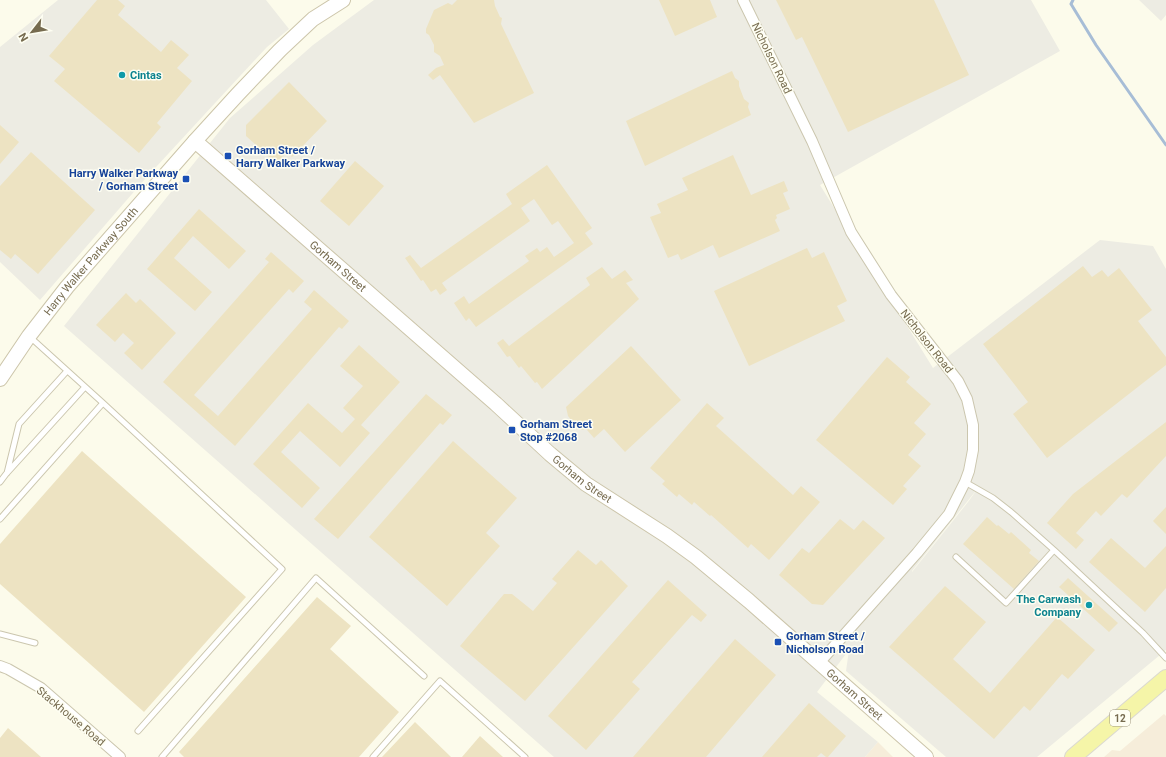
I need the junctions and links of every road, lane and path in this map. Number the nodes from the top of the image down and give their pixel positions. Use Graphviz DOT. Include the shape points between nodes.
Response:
graph roads {
  1 [pos="343,0"];
  2 [pos="743,0"];
  3 [pos="195,141"];
  4 [pos="29,336"];
  5 [pos="67,371"];
  6 [pos="0,379"];
  7 [pos="85,387"];
  8 [pos="103,403"];
  9 [pos="6,474"];
  10 [pos="0,482"];
  11 [pos="965,482"];
  12 [pos="0,519"];
  13 [pos="1054,550"];
  14 [pos="956,557"];
  15 [pos="0,634"];
  16 [pos="35,643"];
  17 [pos="1166,658"];
  18 [pos="819,663"];
  19 [pos="0,666"];
  20 [pos="424,676"];
  21 [pos="1166,678"];
  22 [pos="138,731"];
  23 [pos="120,757"];
  24 [pos="162,757"];
  25 [pos="373,757"];
  26 [pos="525,757"];
  27 [pos="926,757"];
  28 [pos="1072,757"];
  1 -- 3 [label="street, Harry Walker Parkway South" via="313,19 280,50"];
  2 -- 11 [label="street, Nicholson Road" via="812,141 851,232 892,295 958,381 967,399 973,425 973,450"];
  3 -- 4 [label="street, Harry Walker Parkway South" via="67,287"];
  3 -- 18 [label="street, Gorham Street" via="550,454 586,484 696,557"];
  4 -- 5 [label="lane"];
  4 -- 6 [label="street, Harry Walker Parkway South"];
  5 -- 7 [label="lane"];
  5 -- 9 [label="lane" via="19,424"];
  7 -- 8 [label="lane"];
  7 -- 9 [label="lane"];
  8 -- 12 [label="lane"];
  8 -- 22 [label="lane" via="282,569"];
  9 -- 10 [label="lane"];
  11 -- 13 [label="lane" via="993,498"];
  11 -- 18 [label="street, Nicholson Road" via="949,514"];
  13 -- 14 [label="lane" via="1006,603"];
  13 -- 17 [label="lane" via="1143,633"];
  15 -- 16 [label="lane"];
  18 -- 27 [label="street, Gorham Street"];
  19 -- 23 [label="street, Stackhouse Road" via="41,688"];
  20 -- 24 [label="lane" via="316,578"];
  21 -- 28 [label="main road, 12"];
  25 -- 26 [label="lane" via="440,681"];
}
